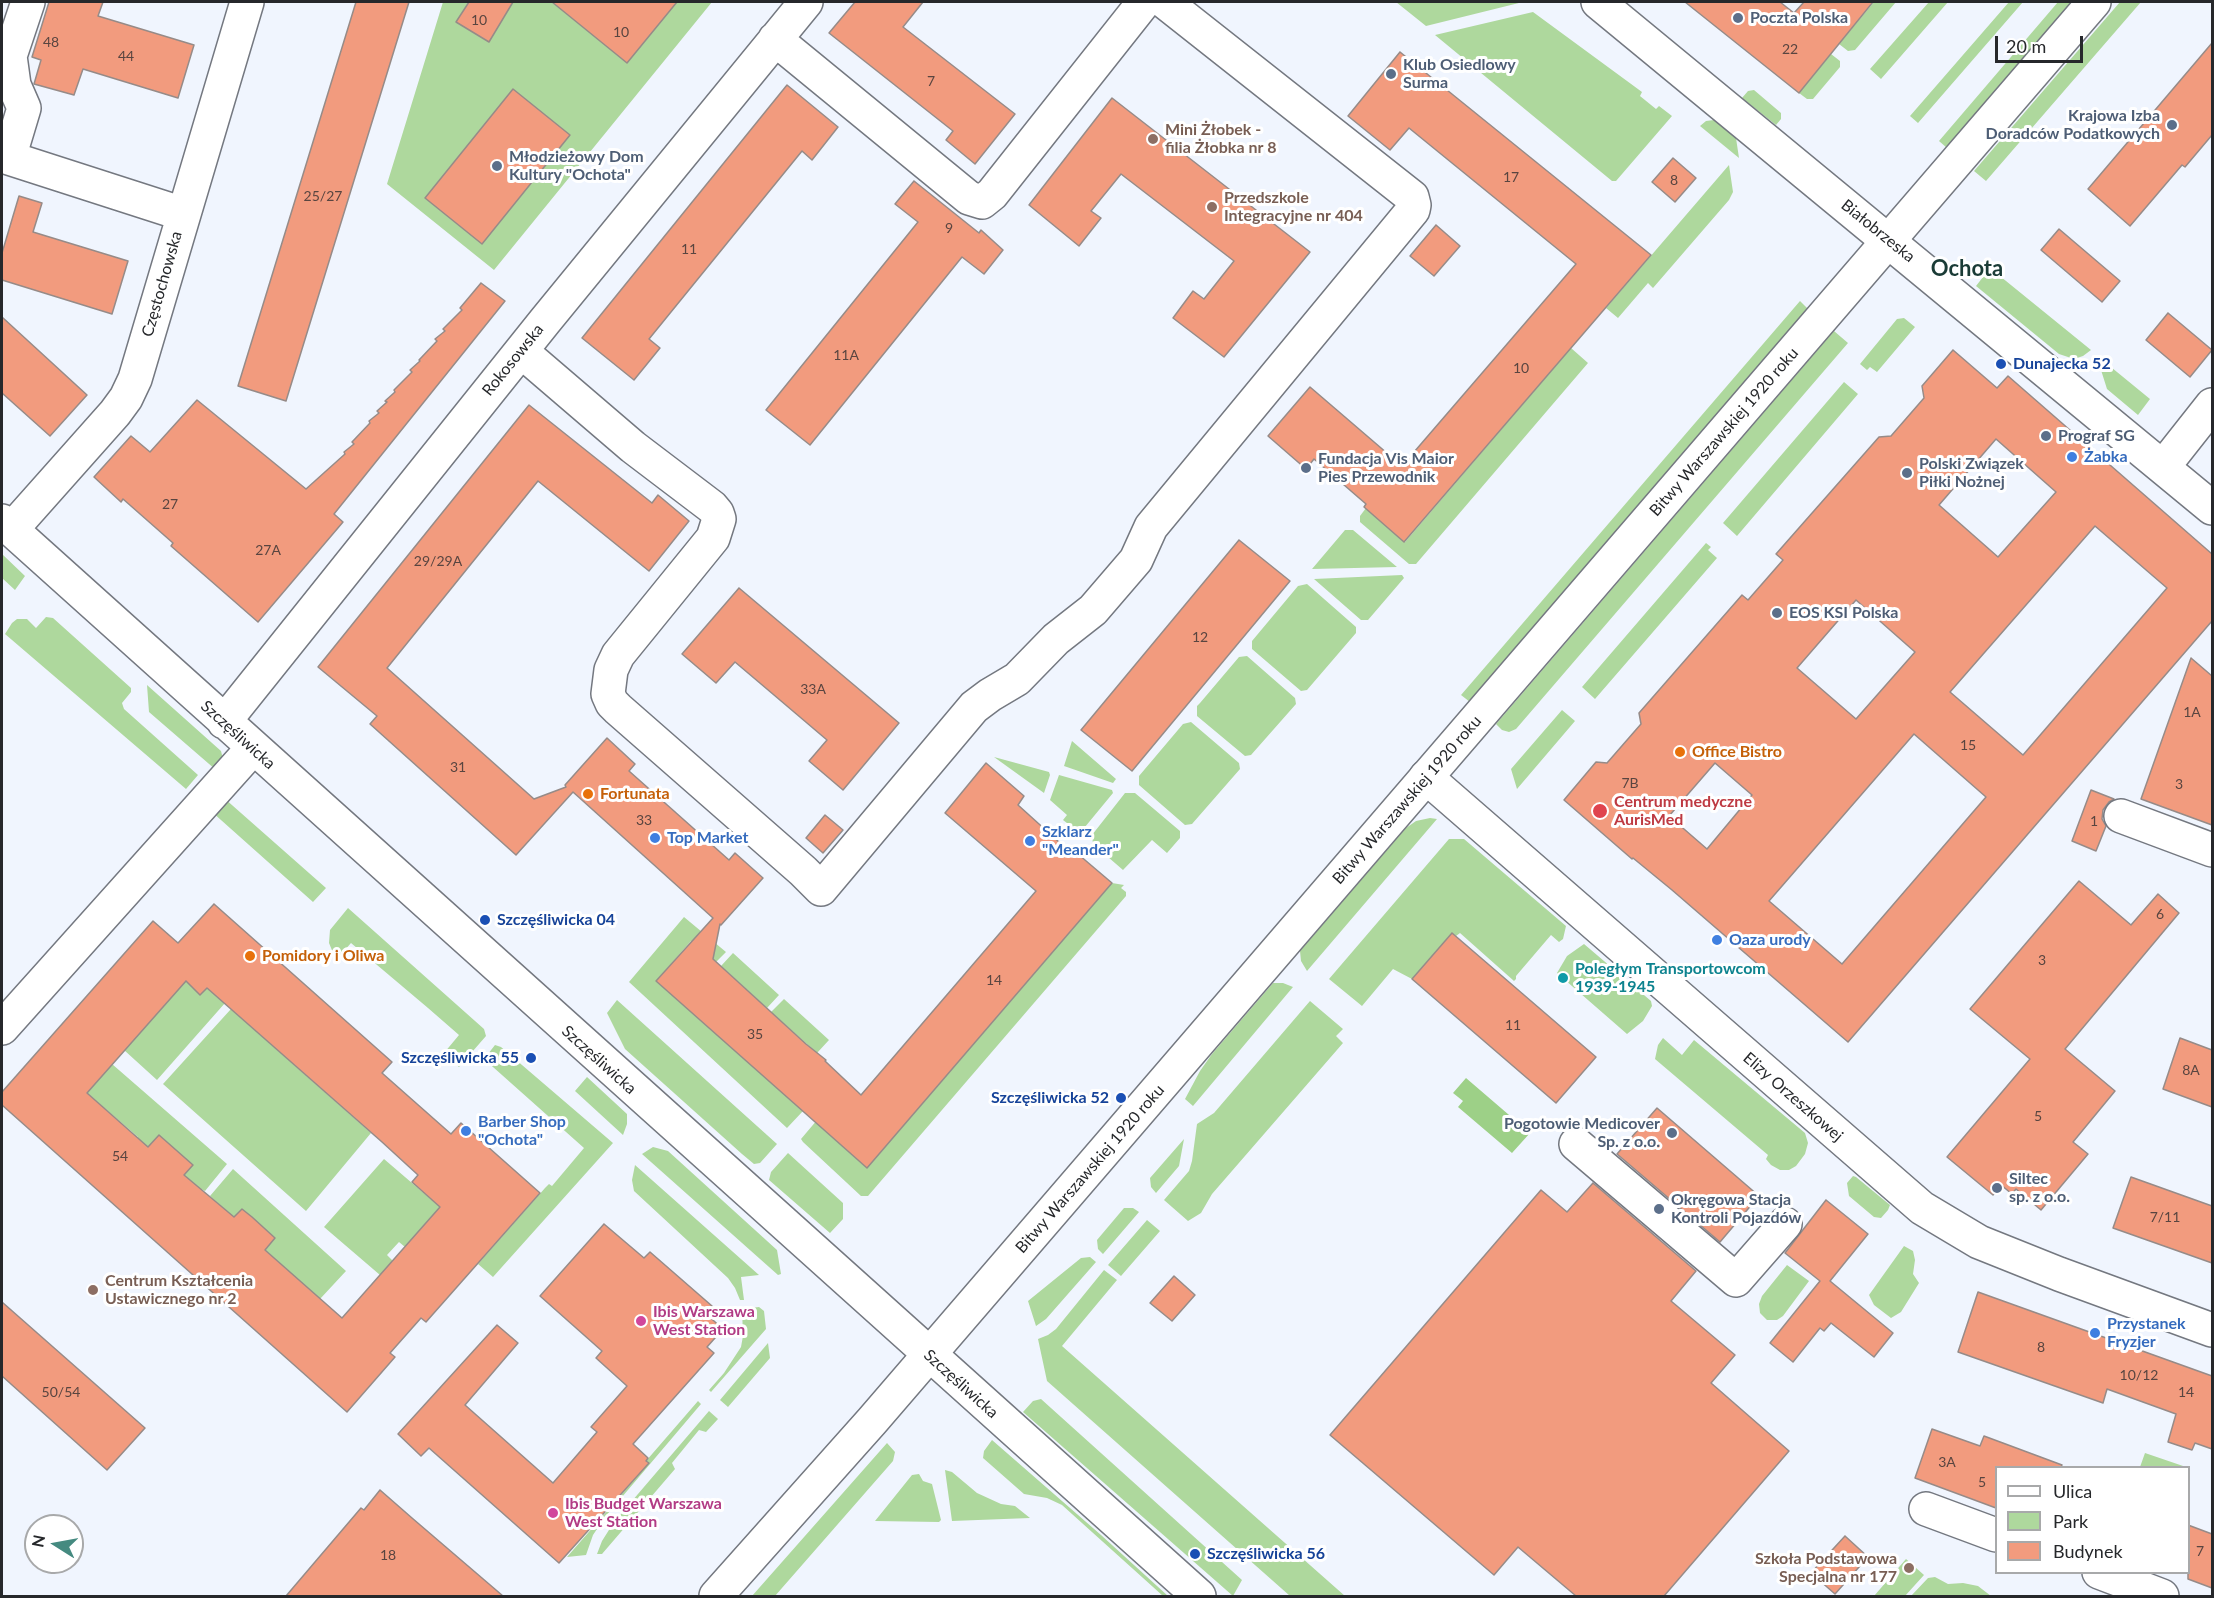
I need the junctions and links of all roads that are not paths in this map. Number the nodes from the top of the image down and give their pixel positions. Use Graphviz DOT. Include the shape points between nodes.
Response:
graph roads {
  1 [pos="28,2"];
  2 [pos="247,2"];
  3 [pos="806,2"];
  4 [pos="1144,2"];
  5 [pos="1165,2"];
  6 [pos="1598,2"];
  7 [pos="2094,2"];
  8 [pos="775,39"];
  9 [pos="183,214"];
  10 [pos="1889,240"];
  11 [pos="521,351"];
  12 [pos="2212,405"];
  13 [pos="2163,467"];
  14 [pos="2212,508"];
  15 [pos="6,526"];
  16 [pos="224,722"];
  17 [pos="253,748"];
  18 [pos="1426,777"];
  19 [pos="2121,816"];
  20 [pos="2212,850"];
  21 [pos="2,1028"];
  22 [pos="1576,1144"];
  23 [pos="1785,1224"];
  24 [pos="2212,1330"];
  25 [pos="929,1355"];
  26 [pos="1926,1509"];
  27 [pos="1995,1535"];
  28 [pos="2104,1574"];
  29 [pos="716,1596"];
  30 [pos="1199,1596"];
  31 [pos="2162,1596"];
  1 -- 9 [label="street" via="10,56 14,85 24,108 9,159"];
  2 -- 9 [label="street, Częstochowska"];
  3 -- 8 [label="street, Rokosowska"];
  4 -- 8 [label="street" via="982,202 969,198"];
  5 -- 11 [label="street" via="1412,197 1413,210 1151,527 1136,560 1093,610 1056,639 1017,679 974,707 821,889 618,709 608,694 611,670 618,655 713,538 717,513"];
  6 -- 10 [label="street, Białobrzeska"];
  7 -- 10 [label="street, Bitwy Warszawskiej 1920 roku"];
  8 -- 11 [label="street, Rokosowska"];
  9 -- 15 [label="street, Częstochowska" via="126,398"];
  10 -- 13 [label="street, Białobrzeska"];
  10 -- 18 [label="street, Bitwy Warszawskiej 1920 roku"];
  11 -- 16 [label="street, Rokosowska"];
  12 -- 13 [label="street"];
  13 -- 14 [label="street, Białobrzeska"];
  15 -- 16 [label="street, Szczęśliwicka"];
  16 -- 17 [label="street, Szczęśliwicka"];
  17 -- 21 [label="street"];
  17 -- 25 [label="street, Szczęśliwicka"];
  18 -- 24 [label="street, Elizy Orzeszkowej" via="1922,1208 1979,1242"];
  18 -- 25 [label="street, Bitwy Warszawskiej 1920 roku"];
  19 -- 20 [label="street"];
  22 -- 23 [label="street" via="1736,1280"];
  25 -- 29 [label="street, Bitwy Warszawskiej 1920 roku"];
  25 -- 30 [label="street, Szczęśliwicka"];
  26 -- 27 [label="street"];
  28 -- 31 [label="street"];
}
